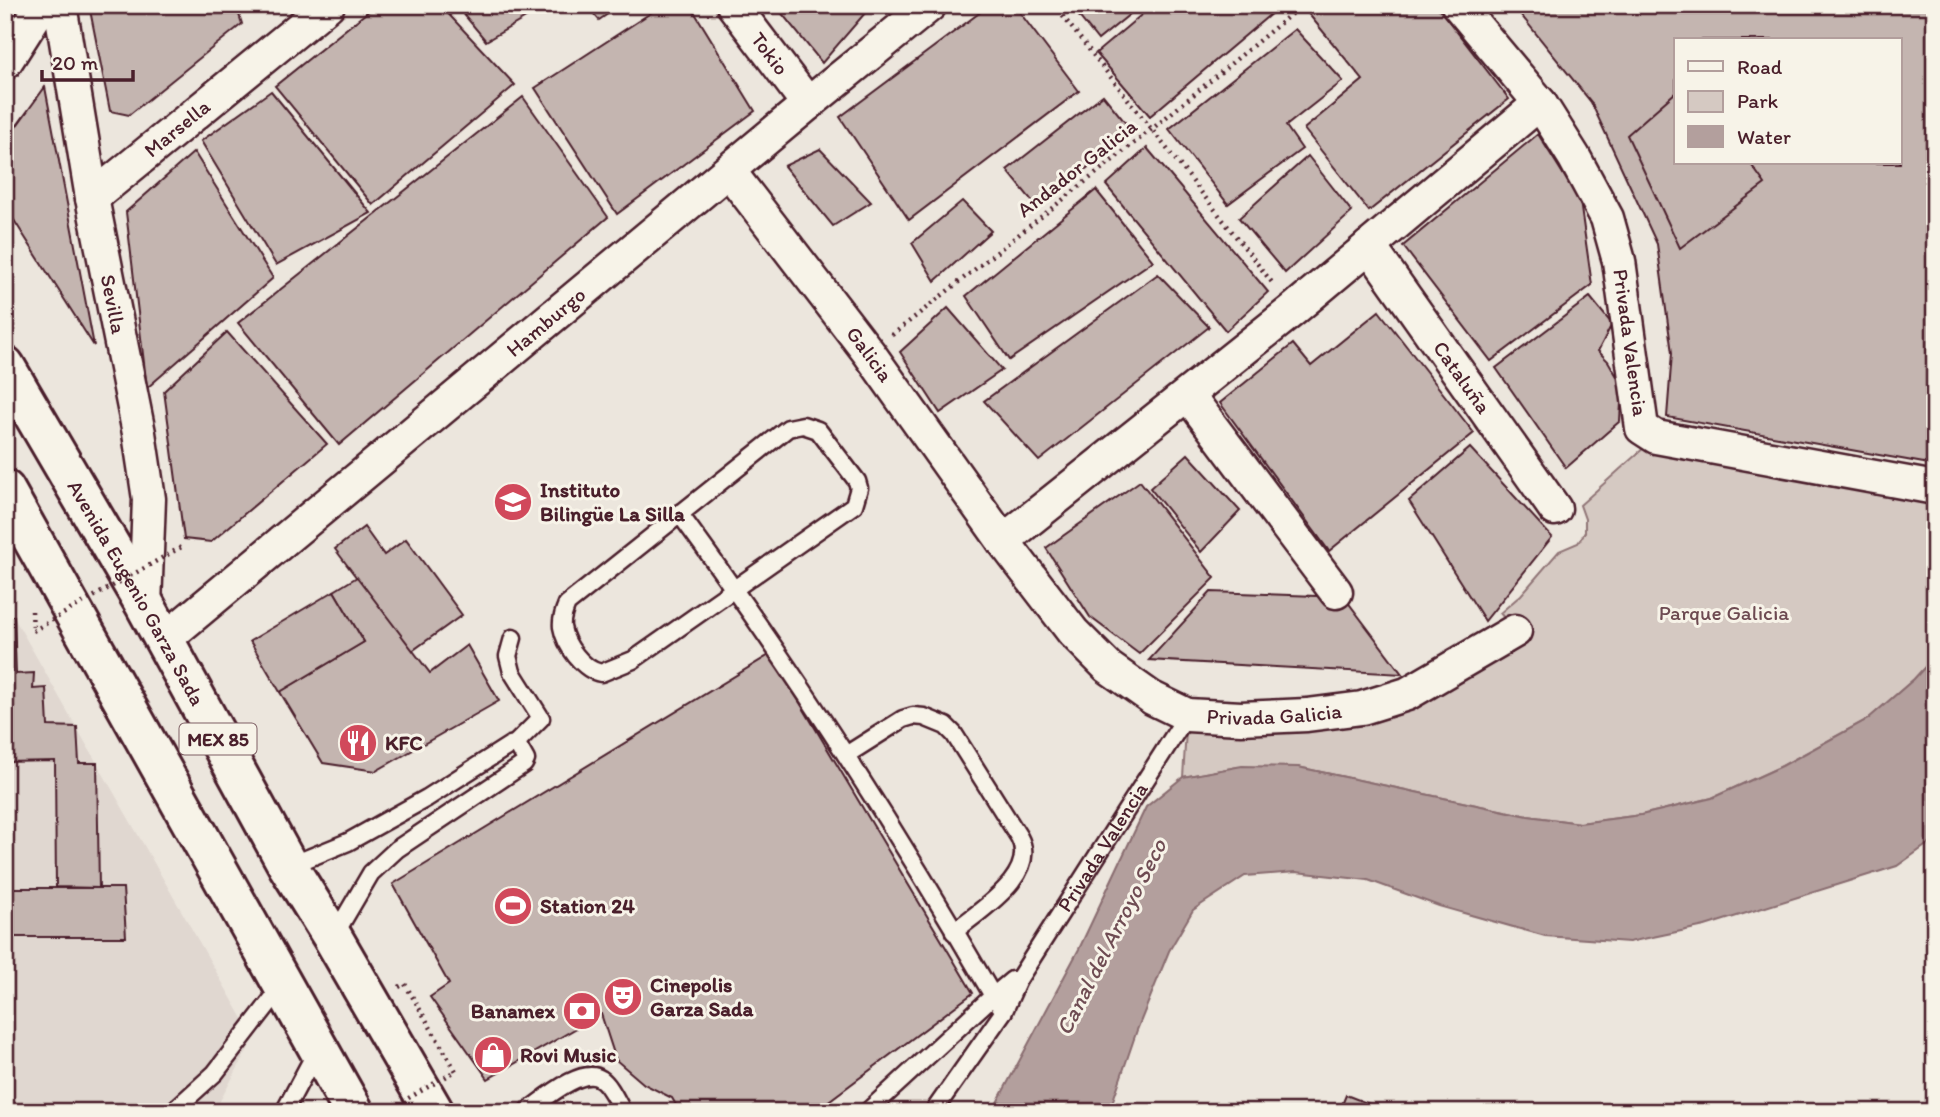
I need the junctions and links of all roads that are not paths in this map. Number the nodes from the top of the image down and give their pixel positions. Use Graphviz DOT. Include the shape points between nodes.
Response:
graph roads {
  1 [pos="42,5"];
  2 [pos="60,5"];
  3 [pos="328,5"];
  4 [pos="733,5"];
  5 [pos="930,5"];
  6 [pos="1458,5"];
  7 [pos="5,63"];
  8 [pos="1540,103"];
  9 [pos="808,104"];
  10 [pos="729,171"];
  11 [pos="92,198"];
  12 [pos="1369,246"];
  13 [pos="5,366"];
  14 [pos="1188,395"];
  15 [pos="1935,488"];
  16 [pos="9,502"];
  17 [pos="1555,509"];
  18 [pos="679,513"];
  19 [pos="1003,541"];
  20 [pos="734,588"];
  21 [pos="1336,592"];
  22 [pos="145,605"];
  23 [pos="1515,631"];
  24 [pos="513,638"];
  25 [pos="164,640"];
  26 [pos="1187,715"];
  27 [pos="515,744"];
  28 [pos="846,754"];
  29 [pos="288,866"];
  30 [pos="954,932"];
  31 [pos="333,938"];
  32 [pos="1018,980"];
  33 [pos="283,985"];
  34 [pos="993,996"];
  35 [pos="1004,1011"];
  36 [pos="318,1048"];
  37 [pos="533,1110"];
  38 [pos="172,1112"];
  39 [pos="284,1112"];
  40 [pos="354,1112"];
  41 [pos="434,1112"];
  42 [pos="623,1112"];
  43 [pos="867,1112"];
  44 [pos="933,1112"];
  1 -- 7 [label="street"];
  2 -- 11 [label="street, Sevilla"];
  3 -- 11 [label="street, Marsella"];
  4 -- 9 [label="street, Tokio"];
  5 -- 9 [label="street, Hamburgo"];
  6 -- 8 [label="street, Privada Valencia"];
  8 -- 12 [label="street"];
  8 -- 15 [label="street, Privada Valencia" via="1608,218 1619,261 1642,428 1656,437"];
  9 -- 10 [label="street, Hamburgo"];
  10 -- 19 [label="street, Galicia" via="869,353"];
  10 -- 25 [label="street, Hamburgo"];
  11 -- 22 [label="street, Sevilla" via="147,489"];
  12 -- 14 [label="street"];
  12 -- 17 [label="street, Cataluña"];
  13 -- 22 [label="highway, Avenida Eugenio Garza Sada / MEX 85"];
  14 -- 19 [label="street"];
  14 -- 21 [label="street"];
  16 -- 33 [label="highway, MEX 85"];
  18 -- 20 [label="lane"];
  18 -- 20 [label="lane" via="568,604 562,628 582,664 601,673 633,660"];
  18 -- 20 [label="lane" via="796,426 818,430 858,481 854,505"];
  19 -- 26 [label="street, Privada Galicia" via="1073,632 1108,667 1152,698"];
  20 -- 28 [label="lane"];
  22 -- 25 [label="highway, Avenida Eugenio Garza Sada / MEX 85"];
  23 -- 26 [label="street, Privada Galicia" via="1406,694 1362,708 1241,718"];
  24 -- 27 [label="lane" via="508,656 512,672 541,718"];
  25 -- 29 [label="highway, Avenida Eugenio Garza Sada / MEX 85"];
  26 -- 32 [label="lane, Privada Valencia"];
  27 -- 29 [label="lane" via="348,842"];
  27 -- 31 [label="lane" via="523,750 525,763 397,849 371,873"];
  28 -- 30 [label="lane"];
  28 -- 30 [label="lane" via="903,719 934,719 954,734 1023,843 1023,860 1014,881"];
  29 -- 31 [label="highway, Avenida Eugenio Garza Sada / MEX 85"];
  30 -- 34 [label="lane"];
  31 -- 41 [label="highway, Avenida Eugenio Garza Sada / MEX 85"];
  32 -- 34 [label="lane"];
  32 -- 35 [label="lane, Privada Valencia"];
  33 -- 36 [label="highway, MEX 85"];
  33 -- 38 [label="lane" via="215,1073"];
  34 -- 35 [label="lane"];
  34 -- 43 [label="lane"];
  35 -- 44 [label="lane, Privada Valencia"];
  36 -- 39 [label="lane"];
  36 -- 40 [label="highway, MEX 85"];
  37 -- 42 [label="lane" via="571,1081 594,1076 601,1079"];
}
